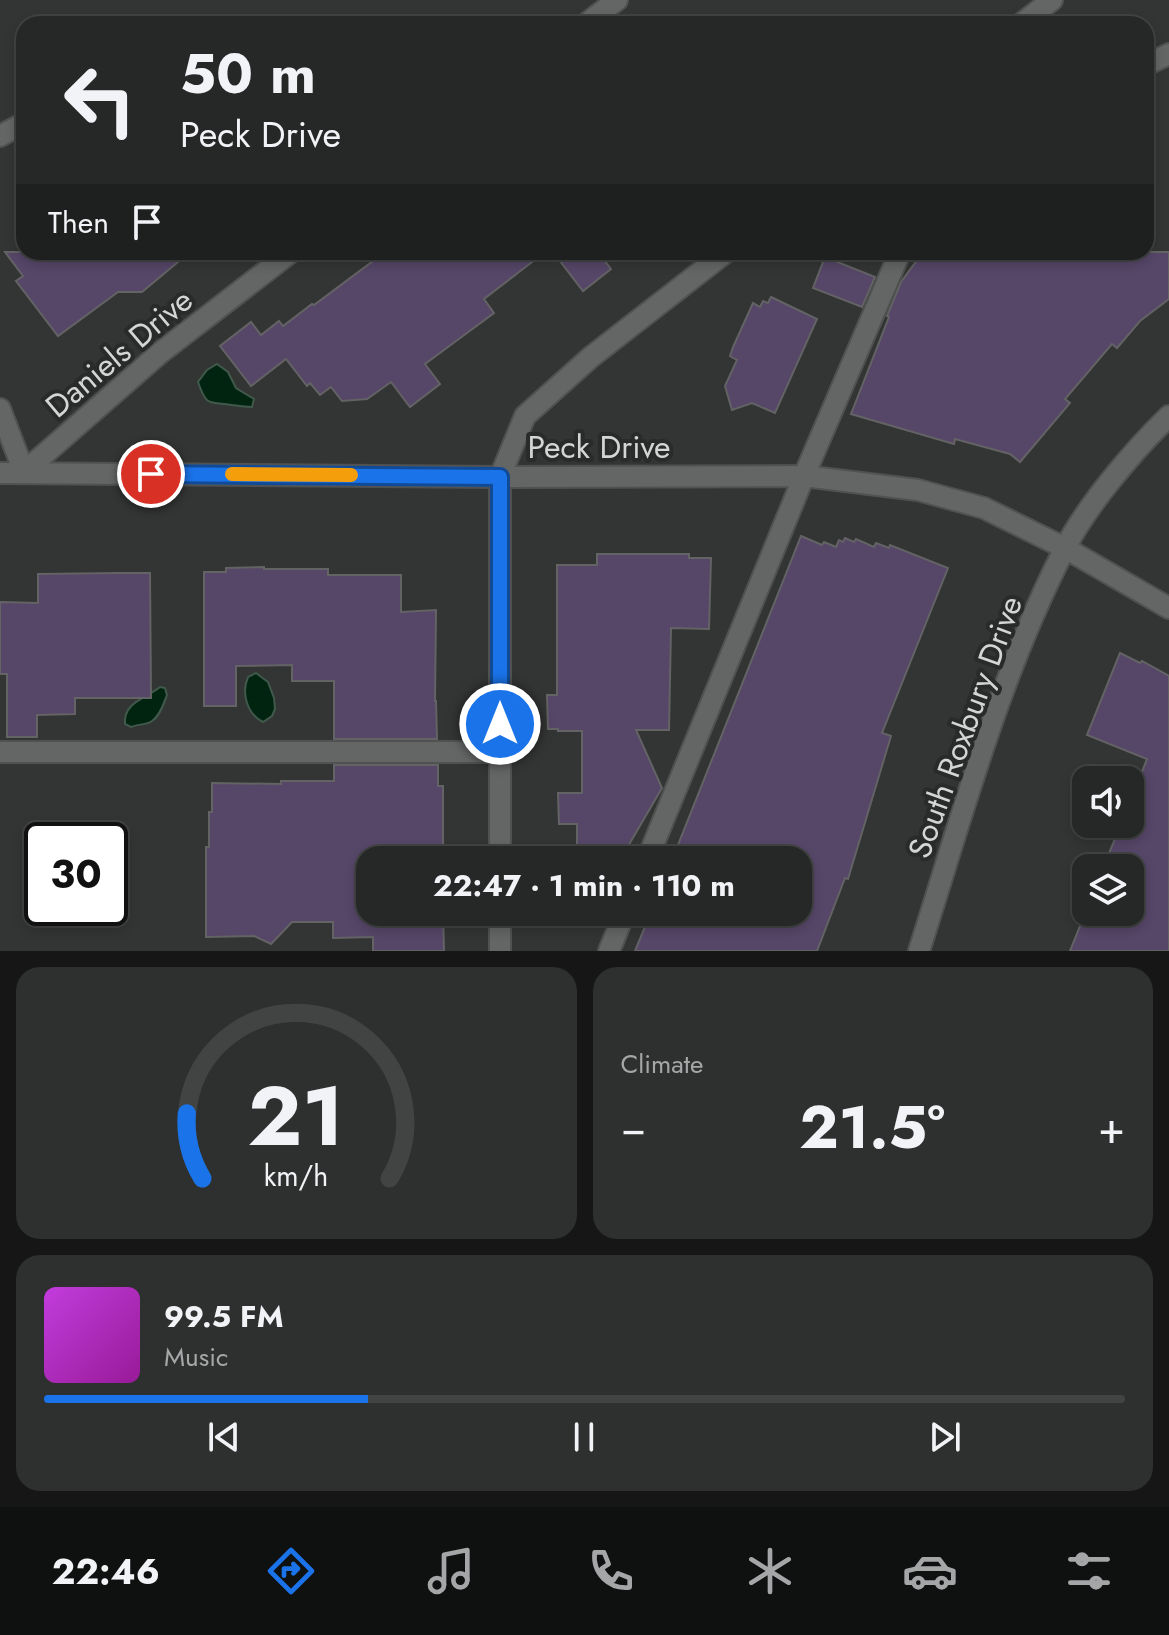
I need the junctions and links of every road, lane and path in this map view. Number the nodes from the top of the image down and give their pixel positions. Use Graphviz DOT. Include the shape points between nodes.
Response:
graph roads {
  1 [pos="617,0"];
  2 [pos="1052,0"];
  3 [pos="596,16"];
  4 [pos="1031,16"];
  5 [pos="281,260"];
  6 [pos="716,260"];
  7 [pos="897,260"];
  8 [pos="0,409"];
  9 [pos="1169,416"];
  10 [pos="24,472"];
  11 [pos="0,473"];
  12 [pos="804,476"];
  13 [pos="500,477"];
  14 [pos="1065,548"];
  15 [pos="1169,608"];
  16 [pos="0,752"];
  17 [pos="500,752"];
  18 [pos="500,846"];
  19 [pos="653,846"];
  20 [pos="500,926"];
  21 [pos="619,926"];
  22 [pos="500,951"];
  23 [pos="609,951"];
  24 [pos="919,951"];
  1 -- 3 [label="street"];
  2 -- 4 [label="street"];
  5 -- 10 [label="street, Daniels Drive" via="160,353"];
  6 -- 13 [label="street" via="525,416"];
  7 -- 12 [label="street"];
  8 -- 10 [label="street"];
  9 -- 14 [label="street, South Roxbury Drive" via="1107,486"];
  10 -- 11 [label="street, Peck Drive"];
  10 -- 13 [label="street, Peck Drive"];
  12 -- 13 [label="street, Peck Drive"];
  12 -- 14 [label="street, Peck Drive" via="918,490 984,508"];
  12 -- 19 [label="street"];
  13 -- 17 [label="street"];
  14 -- 15 [label="street, Peck Drive"];
  14 -- 24 [label="street, South Roxbury Drive" via="990,723"];
  16 -- 17 [label="street"];
  17 -- 18 [label="street"];
  20 -- 22 [label="street"];
  21 -- 23 [label="street"];
}
